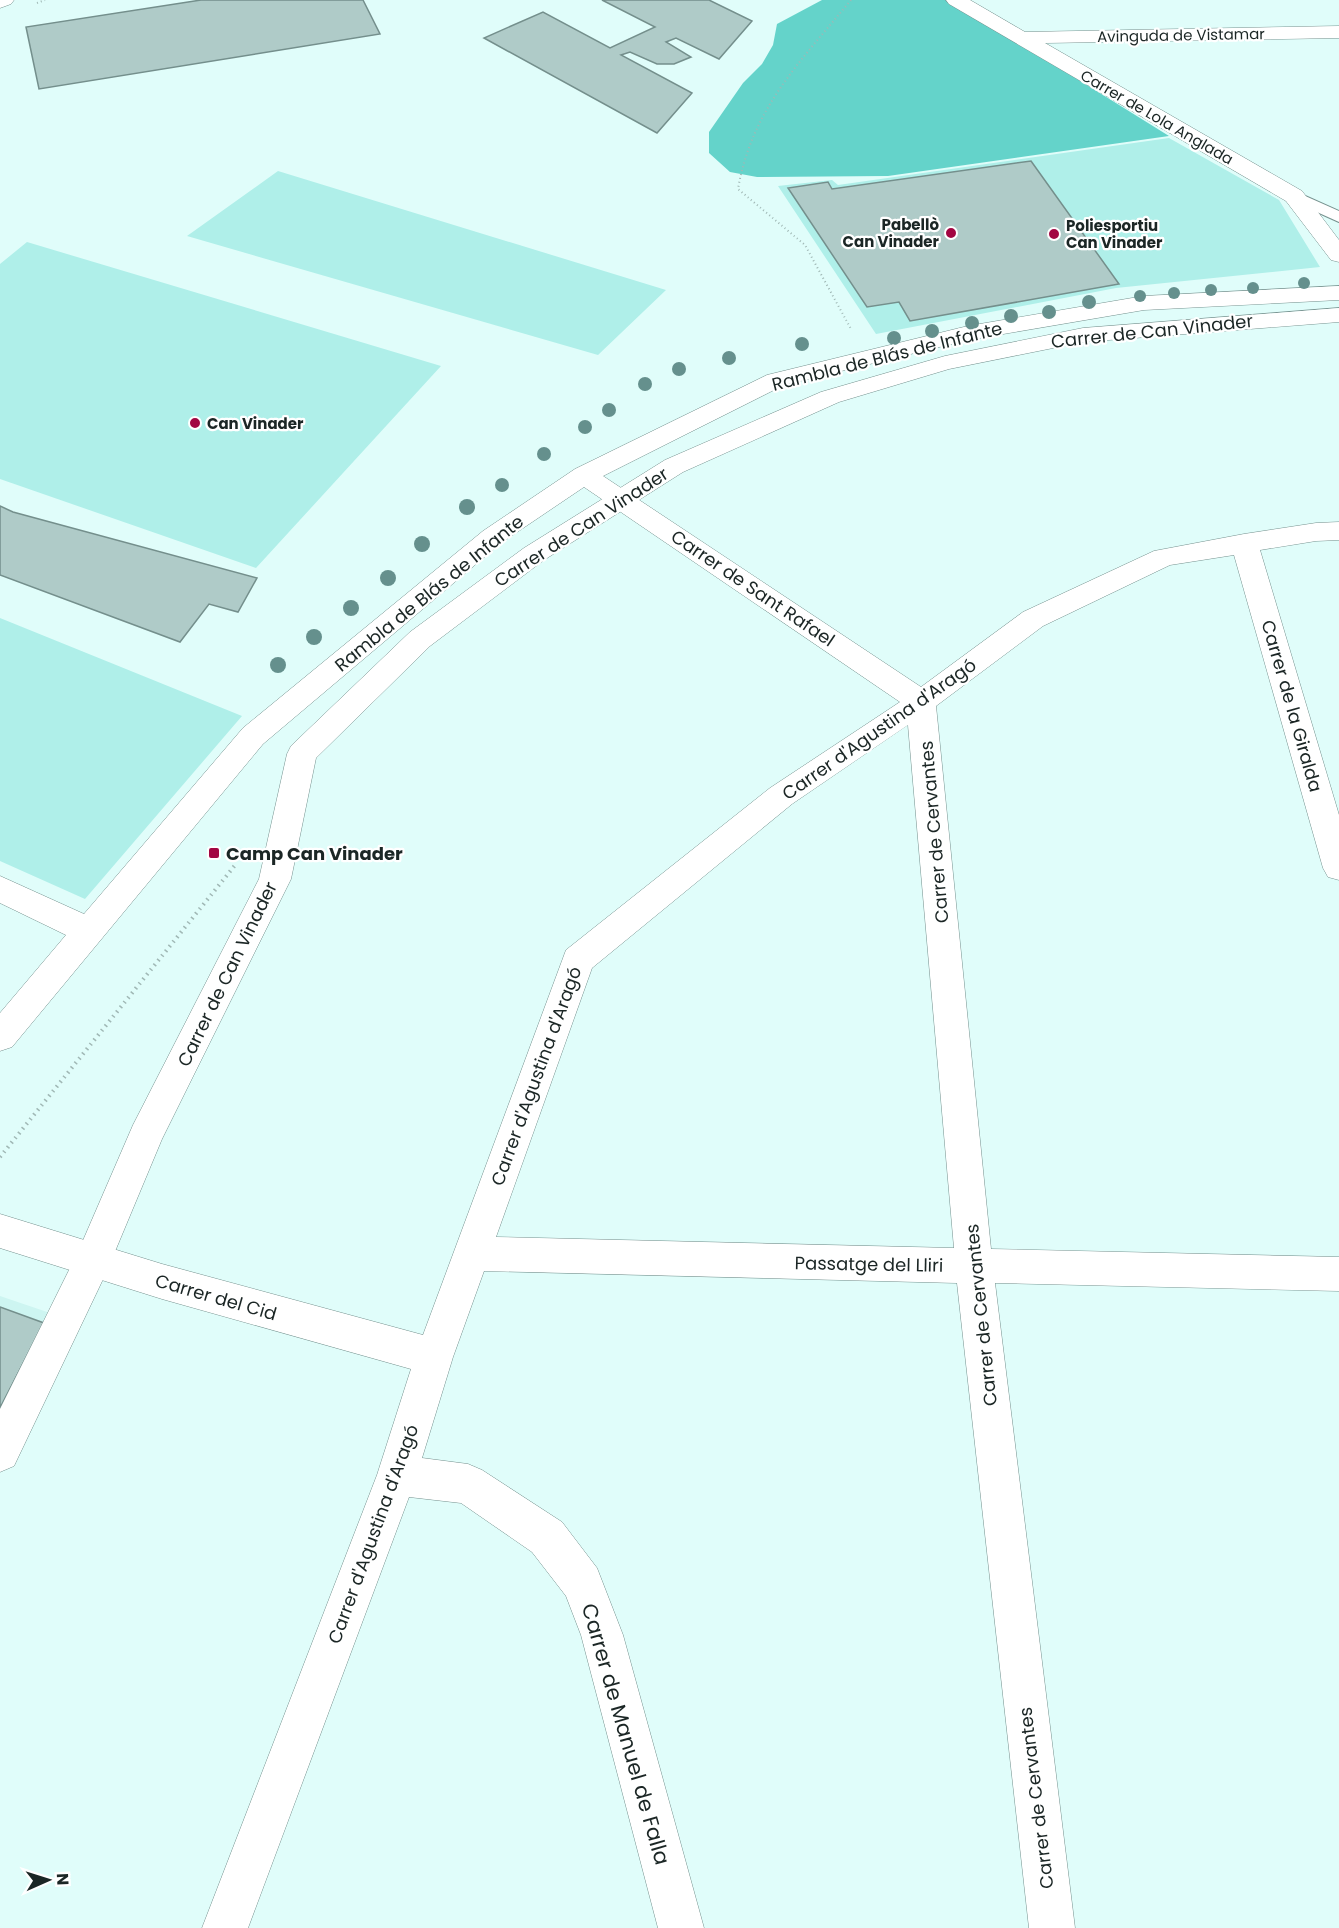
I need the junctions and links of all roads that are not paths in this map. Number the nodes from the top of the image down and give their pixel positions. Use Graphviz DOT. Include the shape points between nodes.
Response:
graph roads {
  1 [pos="4,0"];
  2 [pos="956,0"];
  3 [pos="0,2"];
  4 [pos="1339,32"];
  5 [pos="1022,38"];
  6 [pos="1294,196"];
  7 [pos="1339,217"];
  8 [pos="1339,255"];
  9 [pos="1339,293"];
  10 [pos="1339,315"];
  11 [pos="584,475"];
  12 [pos="621,499"];
  13 [pos="1339,531"];
  14 [pos="1244,543"];
  15 [pos="921,702"];
  16 [pos="1339,868"];
  17 [pos="0,889"];
  18 [pos="88,931"];
  19 [pos="0,1037"];
  20 [pos="0,1231"];
  21 [pos="471,1254"];
  22 [pos="93,1262"];
  23 [pos="974,1266"];
  24 [pos="1339,1274"];
  25 [pos="434,1357"];
  26 [pos="0,1452"];
  27 [pos="397,1475"];
  28 [pos="225,1928"];
  29 [pos="681,1928"];
  30 [pos="1052,1928"];
  1 -- 3 [label="street"];
  2 -- 5 [label="street, Carrer de Lola Anglada"];
  4 -- 5 [label="street, Avinguda de Vistamar"];
  5 -- 6 [label="street, Carrer de Lola Anglada"];
  6 -- 7 [label="lane"];
  6 -- 8 [label="street, Carrer de Lola Anglada"];
  9 -- 11 [label="street, Rambla de Blás de Infante" via="1144,303 968,333 776,380"];
  10 -- 12 [label="street, Carrer de Can Vinader" via="1083,335 945,363 830,396 675,466"];
  11 -- 12 [label="street, Carrer de Sant Rafael"];
  11 -- 18 [label="street, Rambla de Blás de Infante" via="492,537 253,736"];
  12 -- 15 [label="street, Carrer de Sant Rafael"];
  12 -- 22 [label="street, Carrer de Can Vinader" via="534,554 420,639 302,754 275,879 146,1136"];
  13 -- 14 [label="street, Carrer d'Agustina d'Aragó"];
  14 -- 15 [label="street, Carrer d'Agustina d'Aragó" via="1164,557 1033,619"];
  14 -- 16 [label="street, Carrer de la Giralda"];
  15 -- 21 [label="street, Carrer d'Agustina d'Aragó" via="781,796 578,960"];
  15 -- 23 [label="street, Carrer de Cervantes"];
  17 -- 18 [label="street"];
  18 -- 19 [label="street, Rambla de Blás de Infante"];
  20 -- 22 [label="street, Carrer del Cid"];
  21 -- 23 [label="street, Passatge del Lliri"];
  21 -- 25 [label="street, Carrer d'Agustina d'Aragó"];
  22 -- 25 [label="street, Carrer del Cid"];
  22 -- 26 [label="street, Carrer de Can Vinader"];
  23 -- 24 [label="street, Passatge del Lliri"];
  23 -- 30 [label="street, Carrer de Cervantes"];
  25 -- 27 [label="street, Carrer d'Agustina d'Aragó"];
  27 -- 28 [label="street, Carrer d'Agustina d'Aragó"];
  27 -- 29 [label="street, Carrer de Manuel de Falla" via="468,1484 547,1537 582,1583 602,1635"];
}
